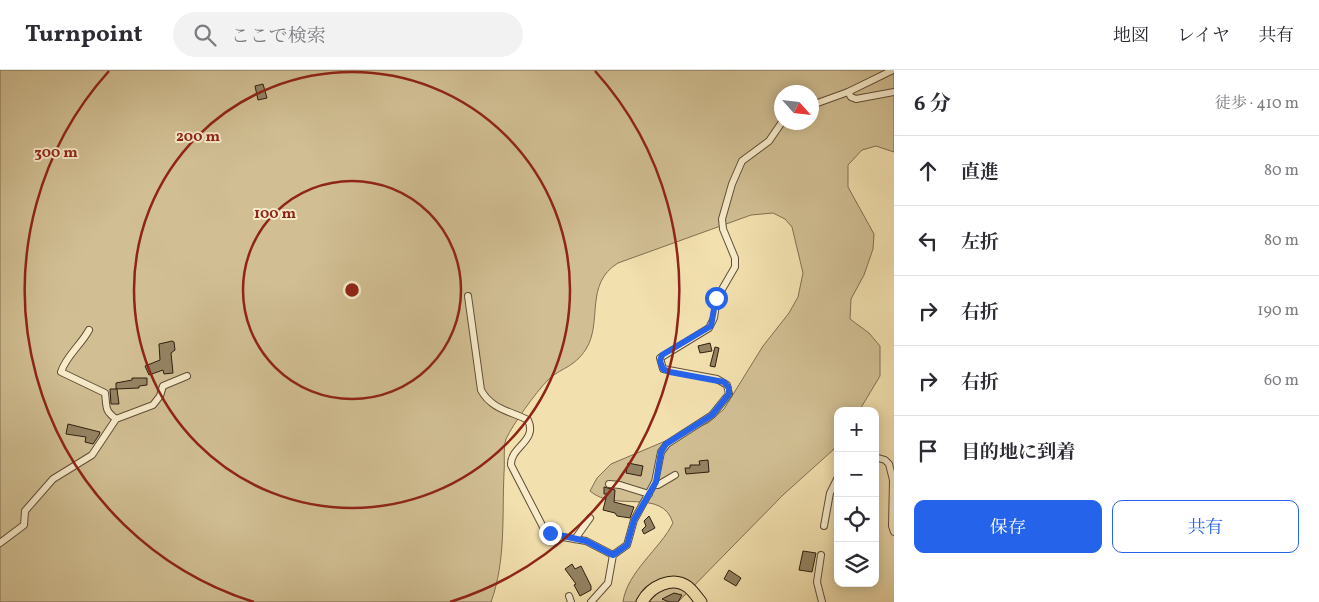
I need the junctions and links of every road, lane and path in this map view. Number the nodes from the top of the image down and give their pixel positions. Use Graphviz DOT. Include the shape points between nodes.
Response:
graph roads {
  1 [pos="893,70"];
  2 [pos="848,92"];
  3 [pos="894,92"];
  4 [pos="819,103"];
  5 [pos="777,130"];
  6 [pos="468,296"];
  7 [pos="89,330"];
  8 [pos="187,376"];
  9 [pos="116,419"];
  10 [pos="879,458"];
  11 [pos="674,474"];
  12 [pos="609,484"];
  13 [pos="654,484"];
  14 [pos="834,484"];
  15 [pos="649,494"];
  16 [pos="590,518"];
  17 [pos="824,526"];
  18 [pos="894,532"];
  19 [pos="575,539"];
  20 [pos="0,543"];
  21 [pos="821,554"];
  22 [pos="613,555"];
  23 [pos="591,602"];
  24 [pos="642,602"];
  25 [pos="701,602"];
  26 [pos="822,602"];
  1 -- 2 [label="street"];
  2 -- 3 [label="street" via="856,99"];
  2 -- 4 [label="street"];
  5 -- 13 [label="street" via="769,141 742,161 732,184 722,219 735,267 716,298 713,323 660,358 663,369 717,379 727,385 729,394 712,415 666,444"];
  6 -- 19 [label="street" via="481,390 496,407 528,420 530,425 529,436 512,456 512,465 544,529 557,536"];
  7 -- 9 [label="street" via="61,372 105,393 108,414"];
  8 -- 9 [label="street" via="163,386 153,405"];
  9 -- 20 [label="street" via="92,455 53,479 25,511 24,525"];
  10 -- 18 [label="street" via="885,460 892,470"];
  11 -- 13 [label="street"];
  12 -- 15 [label="street"];
  13 -- 15 [label="street"];
  14 -- 17 [label="street"];
  15 -- 22 [label="street" via="634,520 627,545"];
  16 -- 19 [label="street"];
  19 -- 22 [label="street"];
  21 -- 26 [label="street" via="817,582"];
  22 -- 23 [label="street" via="608,583"];
  24 -- 25 [label="highway" via="654,588 674,583 689,587"];
}
